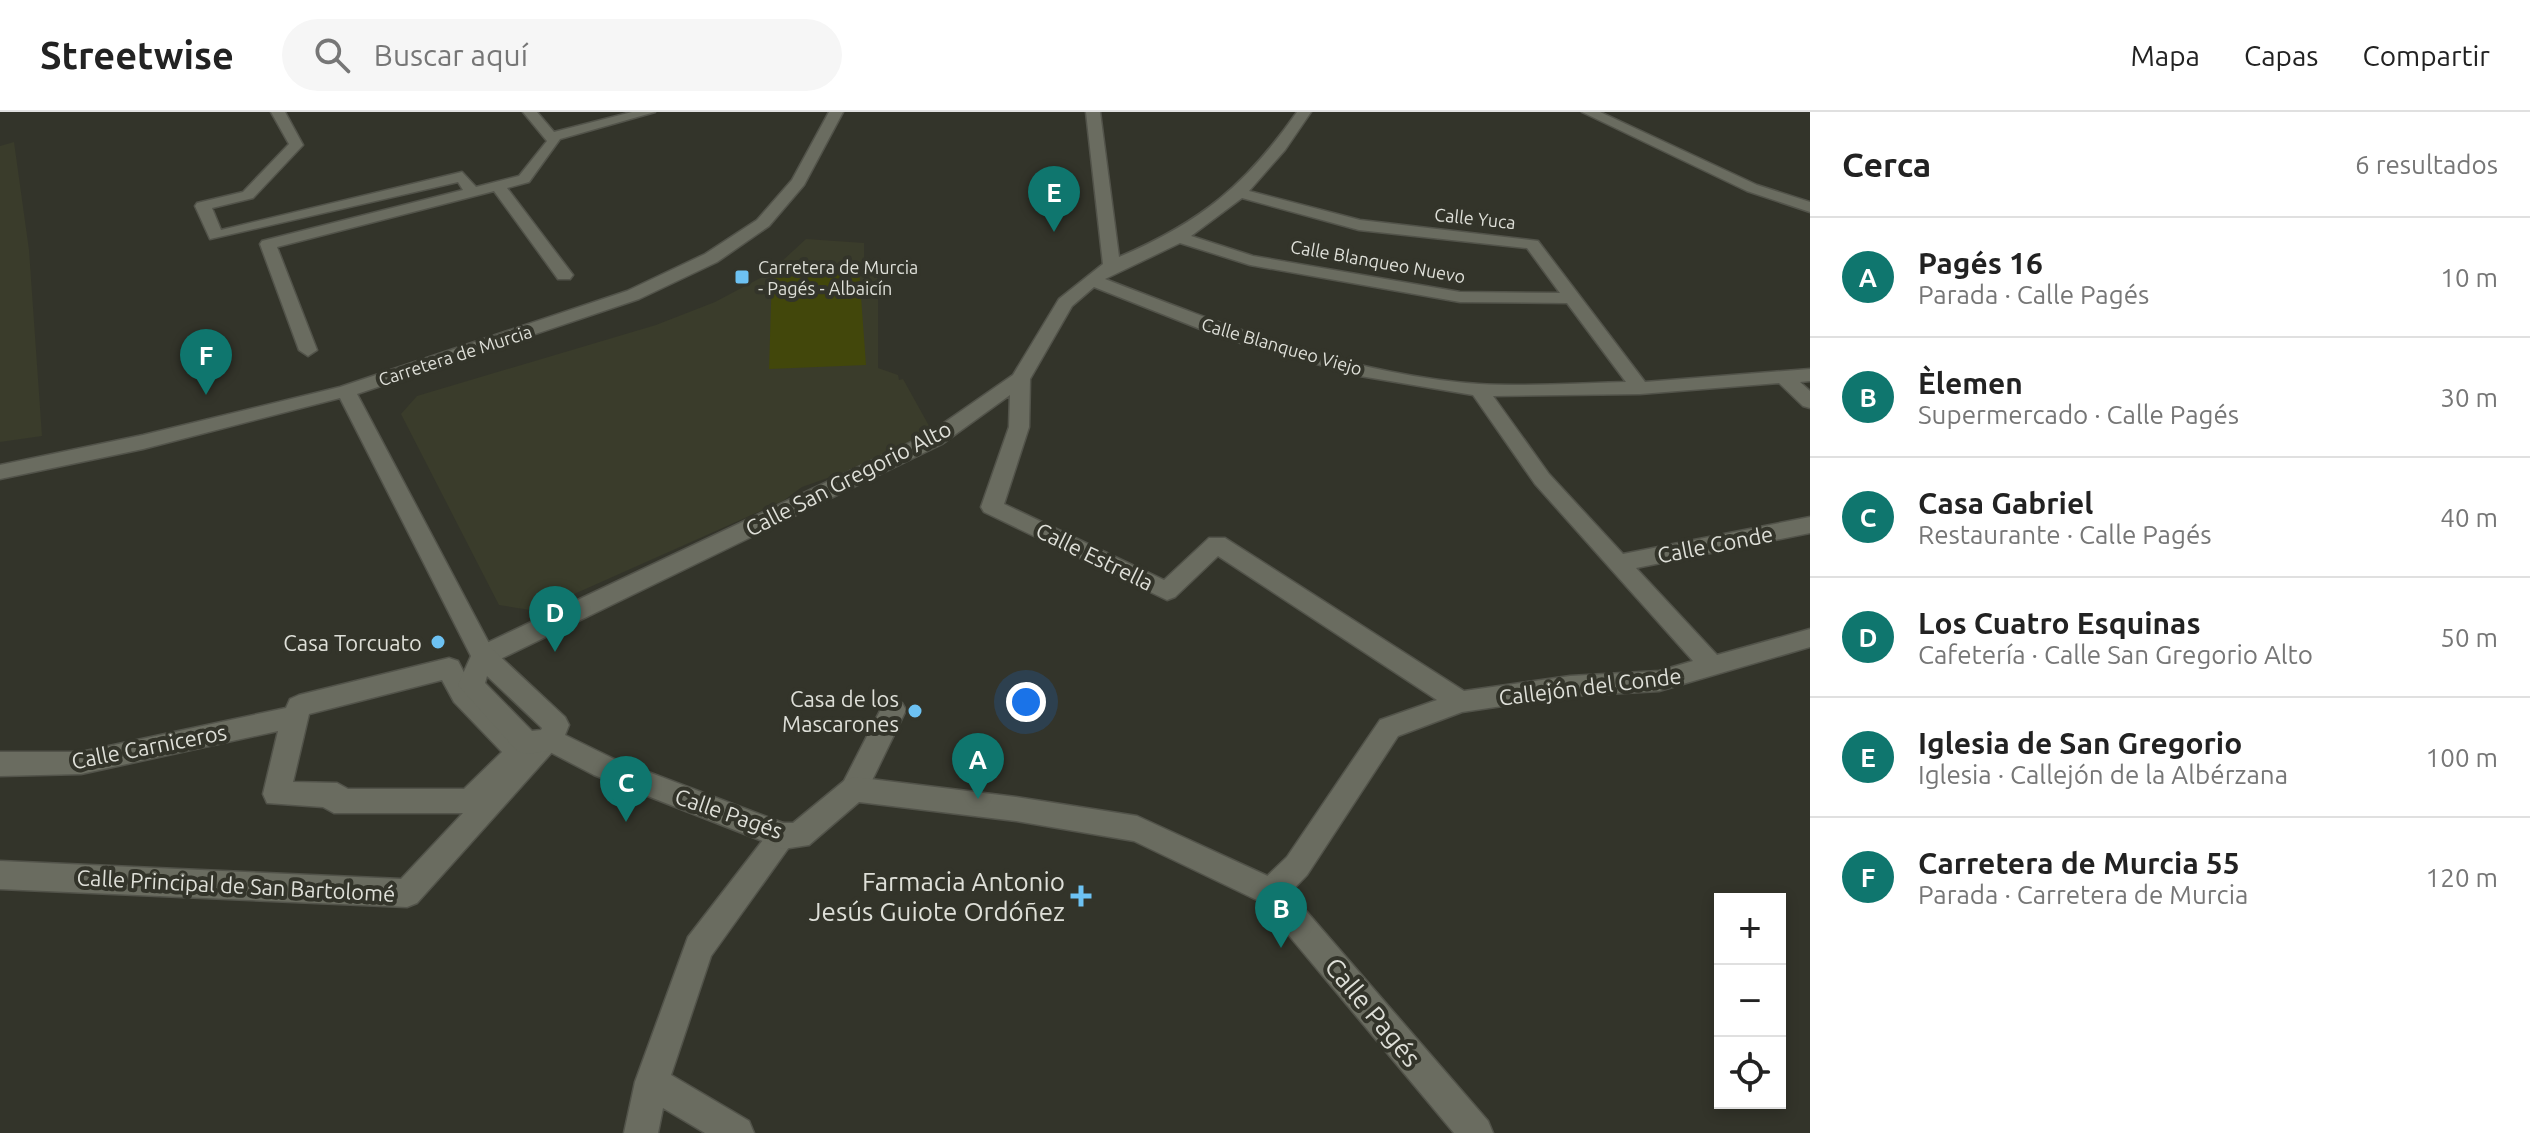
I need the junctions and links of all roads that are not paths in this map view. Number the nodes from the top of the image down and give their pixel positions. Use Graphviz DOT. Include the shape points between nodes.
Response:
graph roads {
  1 [pos="278,112"];
  2 [pos="530,112"];
  3 [pos="648,112"];
  4 [pos="836,112"];
  5 [pos="1093,112"];
  6 [pos="1304,112"];
  7 [pos="1589,112"];
  8 [pos="551,137"];
  9 [pos="499,187"];
  10 [pos="473,193"];
  11 [pos="1239,193"];
  12 [pos="1810,207"];
  13 [pos="1179,237"];
  14 [pos="1112,266"];
  15 [pos="564,275"];
  16 [pos="1092,280"];
  17 [pos="1575,298"];
  18 [pos="308,350"];
  19 [pos="1810,375"];
  20 [pos="1784,377"];
  21 [pos="1020,379"];
  22 [pos="1640,388"];
  23 [pos="1479,390"];
  24 [pos="346,391"];
  25 [pos="1810,402"];
  26 [pos="0,472"];
  27 [pos="1810,525"];
  28 [pos="1619,563"];
  29 [pos="1810,638"];
  30 [pos="483,656"];
  31 [pos="1714,668"];
  32 [pos="1461,702"];
  33 [pos="893,710"];
  34 [pos="296,716"];
  35 [pos="550,740"];
  36 [pos="0,764"];
  37 [pos="854,789"];
  38 [pos="783,836"];
  39 [pos="0,875"];
  40 [pos="1271,892"];
  41 [pos="652,1082"];
  42 [pos="641,1133"];
  43 [pos="737,1133"];
  44 [pos="1476,1133"];
  1 -- 10 [label="street" via="296,145 248,195 203,206 216,236 462,177"];
  2 -- 8 [label="street"];
  3 -- 8 [label="street"];
  4 -- 24 [label="street, Carretera de Murcia" via="782,203 763,223 711,258 633,295"];
  5 -- 14 [label="street"];
  6 -- 11 [label="street, Calle San Gregorio Alto"];
  7 -- 12 [label="street" via="1752,188"];
  8 -- 9 [label="street" via="554,141 524,179"];
  9 -- 10 [label="street"];
  9 -- 15 [label="street"];
  10 -- 18 [label="street" via="268,244"];
  11 -- 13 [label="street, Calle San Gregorio Alto"];
  11 -- 17 [label="street, Calle Yuca" via="1359,225 1532,244"];
  13 -- 14 [label="street, Calle San Gregorio Alto"];
  13 -- 17 [label="street, Calle Blanqueo Nuevo" via="1250,260 1460,297"];
  14 -- 16 [label="street, Calle San Gregorio Alto"];
  16 -- 21 [label="street, Calle San Gregorio Alto" via="1065,303"];
  16 -- 23 [label="street, Calle Blanqueo Viejo" via="1229,334 1360,370"];
  17 -- 22 [label="street, Calle Yuca"];
  19 -- 20 [label="street"];
  20 -- 22 [label="street"];
  20 -- 25 [label="street"];
  21 -- 30 [label="street, Calle San Gregorio Alto" via="935,439"];
  21 -- 32 [label="street, Calle Estrella" via="1019,427 992,507 1167,591 1217,544"];
  22 -- 23 [label="street, Calle Blanqueo Viejo"];
  23 -- 28 [label="street" via="1542,479"];
  24 -- 26 [label="street, Carretera de Murcia"];
  24 -- 30 [label="street"];
  27 -- 28 [label="street, Calle Conde"];
  28 -- 31 [label="street"];
  29 -- 31 [label="street, Callejón del Conde"];
  30 -- 35 [label="street, Calle Pagés" via="471,685 526,743"];
  31 -- 32 [label="street, Callejón del Conde" via="1659,681 1570,686"];
  32 -- 40 [label="street, Callejón del Conde" via="1389,728 1297,866"];
  33 -- 37 [label="street, Calle Pagés"];
  34 -- 34 [label="street, Calle Carniceros" via="277,794 337,795 334,801 470,801 519,752 463,695 449,668 299,706"];
  34 -- 36 [label="street, Calle Carniceros" via="81,763"];
  35 -- 38 [label="street, Calle Pagés" via="604,767"];
  35 -- 39 [label="street, Calle Principal de San Bartolomé" via="407,893"];
  37 -- 38 [label="street, Calle Pagés" via="799,836"];
  37 -- 40 [label="street, Calle Pagés" via="1137,829"];
  38 -- 41 [label="street" via="699,948"];
  40 -- 44 [label="street, Calle Pagés"];
  41 -- 42 [label="street"];
  41 -- 43 [label="street"];
}
